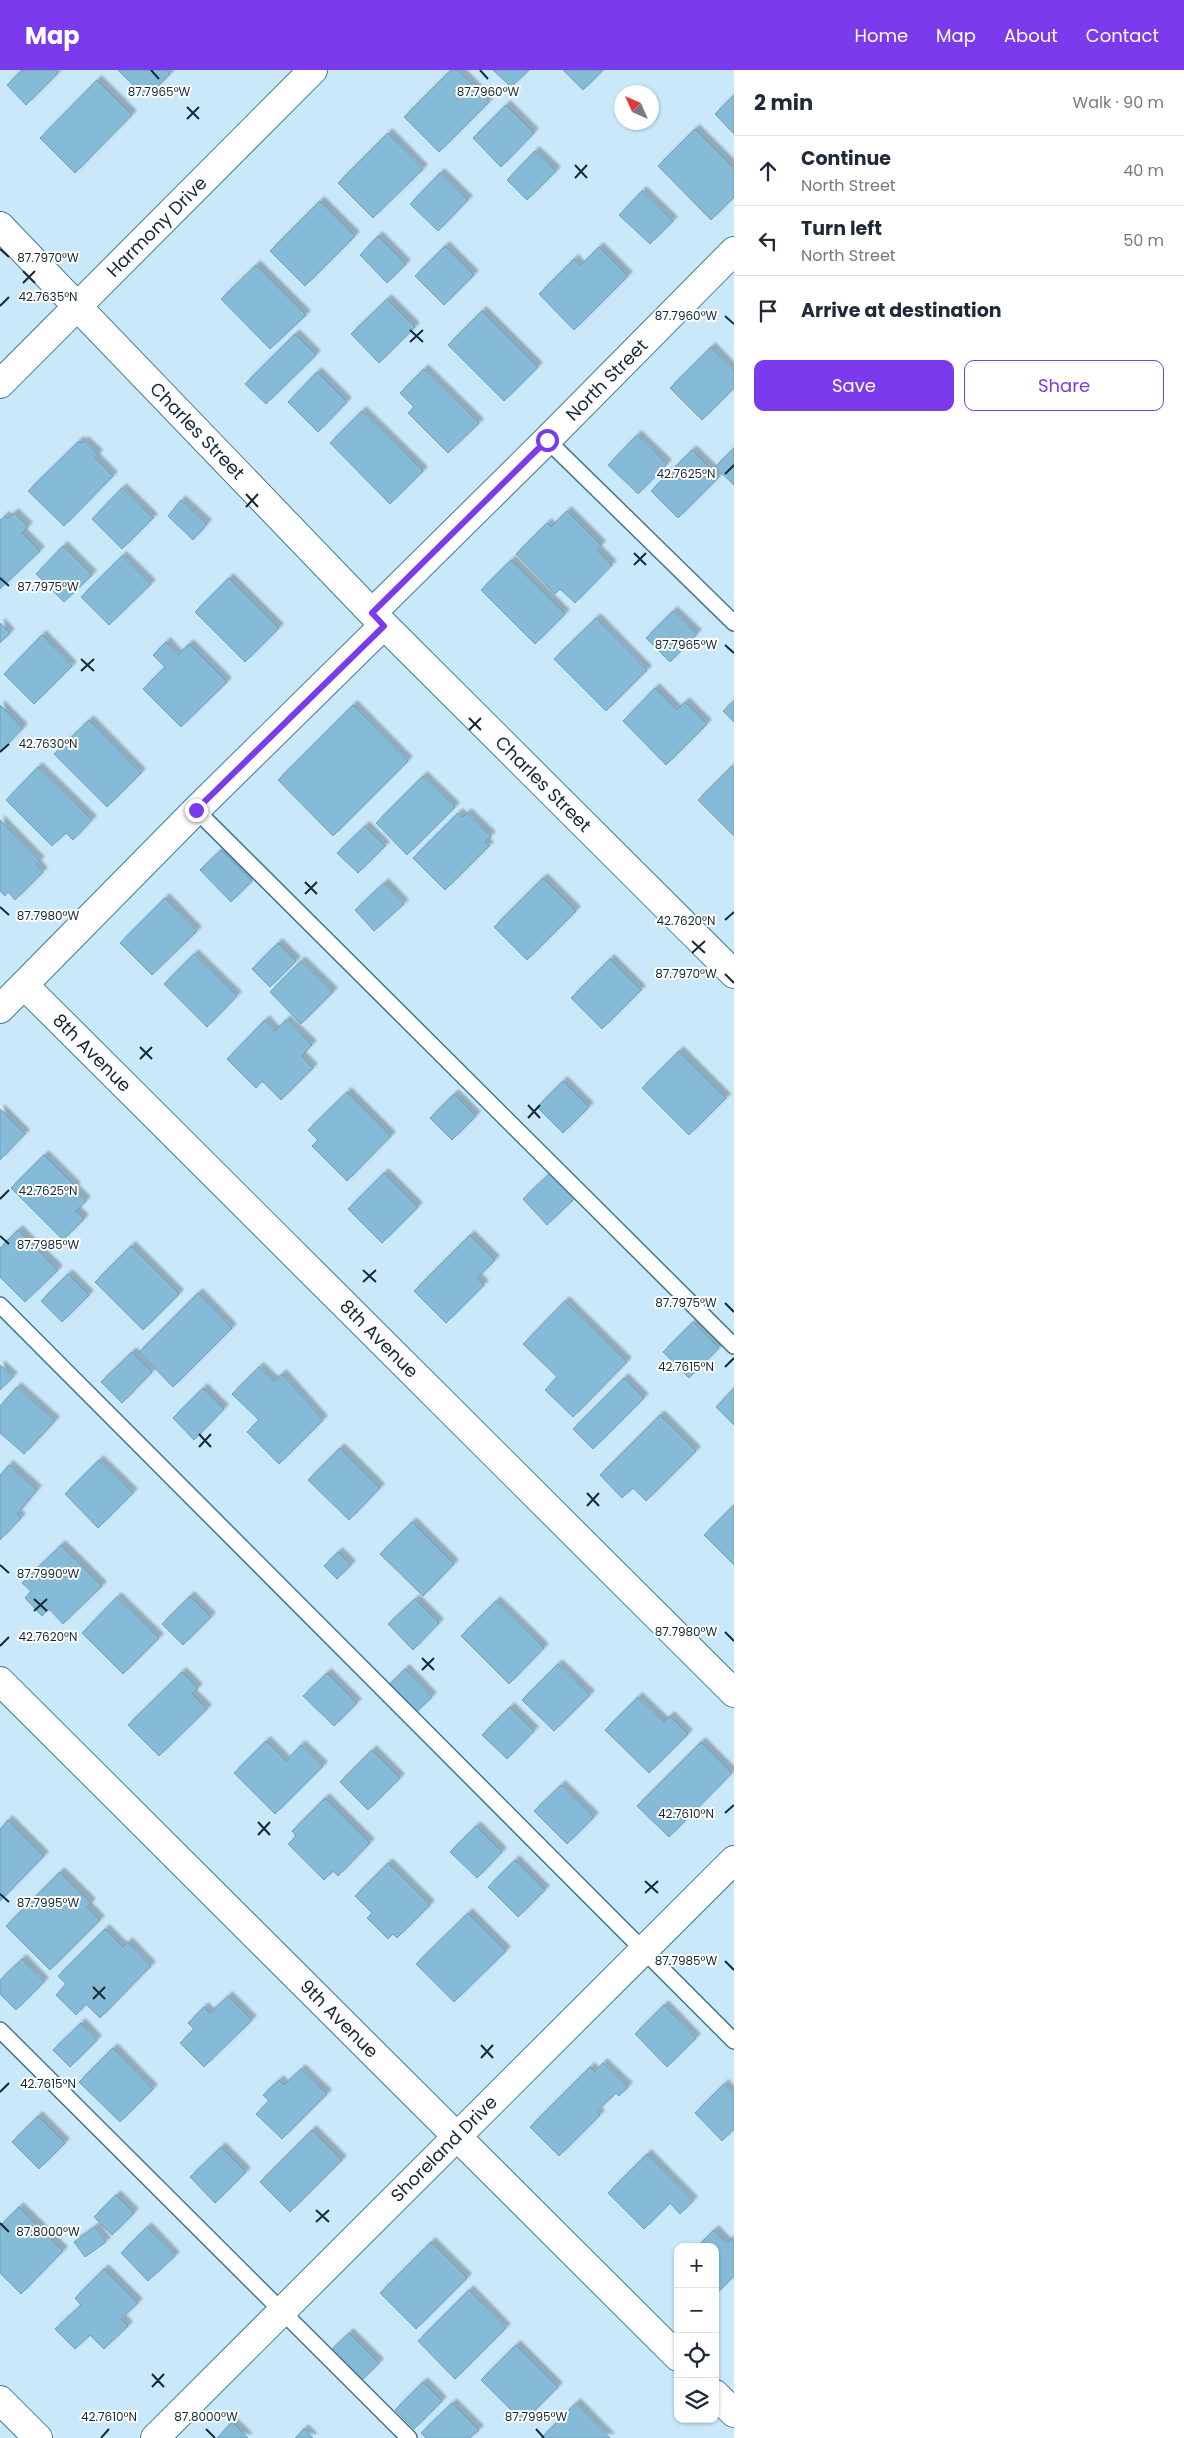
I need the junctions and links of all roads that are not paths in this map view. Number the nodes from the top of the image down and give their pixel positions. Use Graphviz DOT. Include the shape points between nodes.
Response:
graph roads {
  1 [pos="313,70"];
  2 [pos="0,226"];
  3 [pos="734,251"];
  4 [pos="77,306"];
  5 [pos="0,384"];
  6 [pos="547,440"];
  7 [pos="378,619"];
  8 [pos="734,623"];
  9 [pos="196,810"];
  10 [pos="734,974"];
  11 [pos="24,985"];
  12 [pos="0,1009"];
  13 [pos="0,1305"];
  14 [pos="734,1346"];
  15 [pos="0,1681"];
  16 [pos="734,1693"];
  17 [pos="734,1860"];
  18 [pos="643,1951"];
  19 [pos="0,2030"];
  20 [pos="734,2041"];
  21 [pos="457,2136"];
  22 [pos="282,2311"];
  23 [pos="674,2353"];
  24 [pos="719,2398"];
  25 [pos="0,2400"];
  26 [pos="734,2413"];
  27 [pos="38,2438"];
  28 [pos="155,2438"];
  29 [pos="409,2438"];
  1 -- 4 [label="street, Harmony Drive"];
  2 -- 4 [label="street, Charles Street"];
  3 -- 6 [label="street, North Street"];
  4 -- 5 [label="street, Harmony Drive"];
  4 -- 7 [label="street, Charles Street"];
  6 -- 7 [label="street, North Street"];
  6 -- 8 [label="lane"];
  7 -- 9 [label="street, North Street"];
  7 -- 10 [label="street, Charles Street"];
  9 -- 11 [label="street, North Street"];
  9 -- 14 [label="lane"];
  11 -- 12 [label="street, North Street"];
  11 -- 16 [label="street, 8th Avenue"];
  13 -- 18 [label="lane"];
  15 -- 21 [label="street, 9th Avenue"];
  17 -- 18 [label="street, Shoreland Drive"];
  18 -- 20 [label="lane"];
  18 -- 21 [label="street, Shoreland Drive"];
  19 -- 22 [label="lane"];
  21 -- 22 [label="street, Shoreland Drive"];
  21 -- 23 [label="street, 9th Avenue"];
  22 -- 28 [label="street, Shoreland Drive"];
  22 -- 29 [label="lane"];
  24 -- 26 [label="street"];
  25 -- 27 [label="street"];
}
